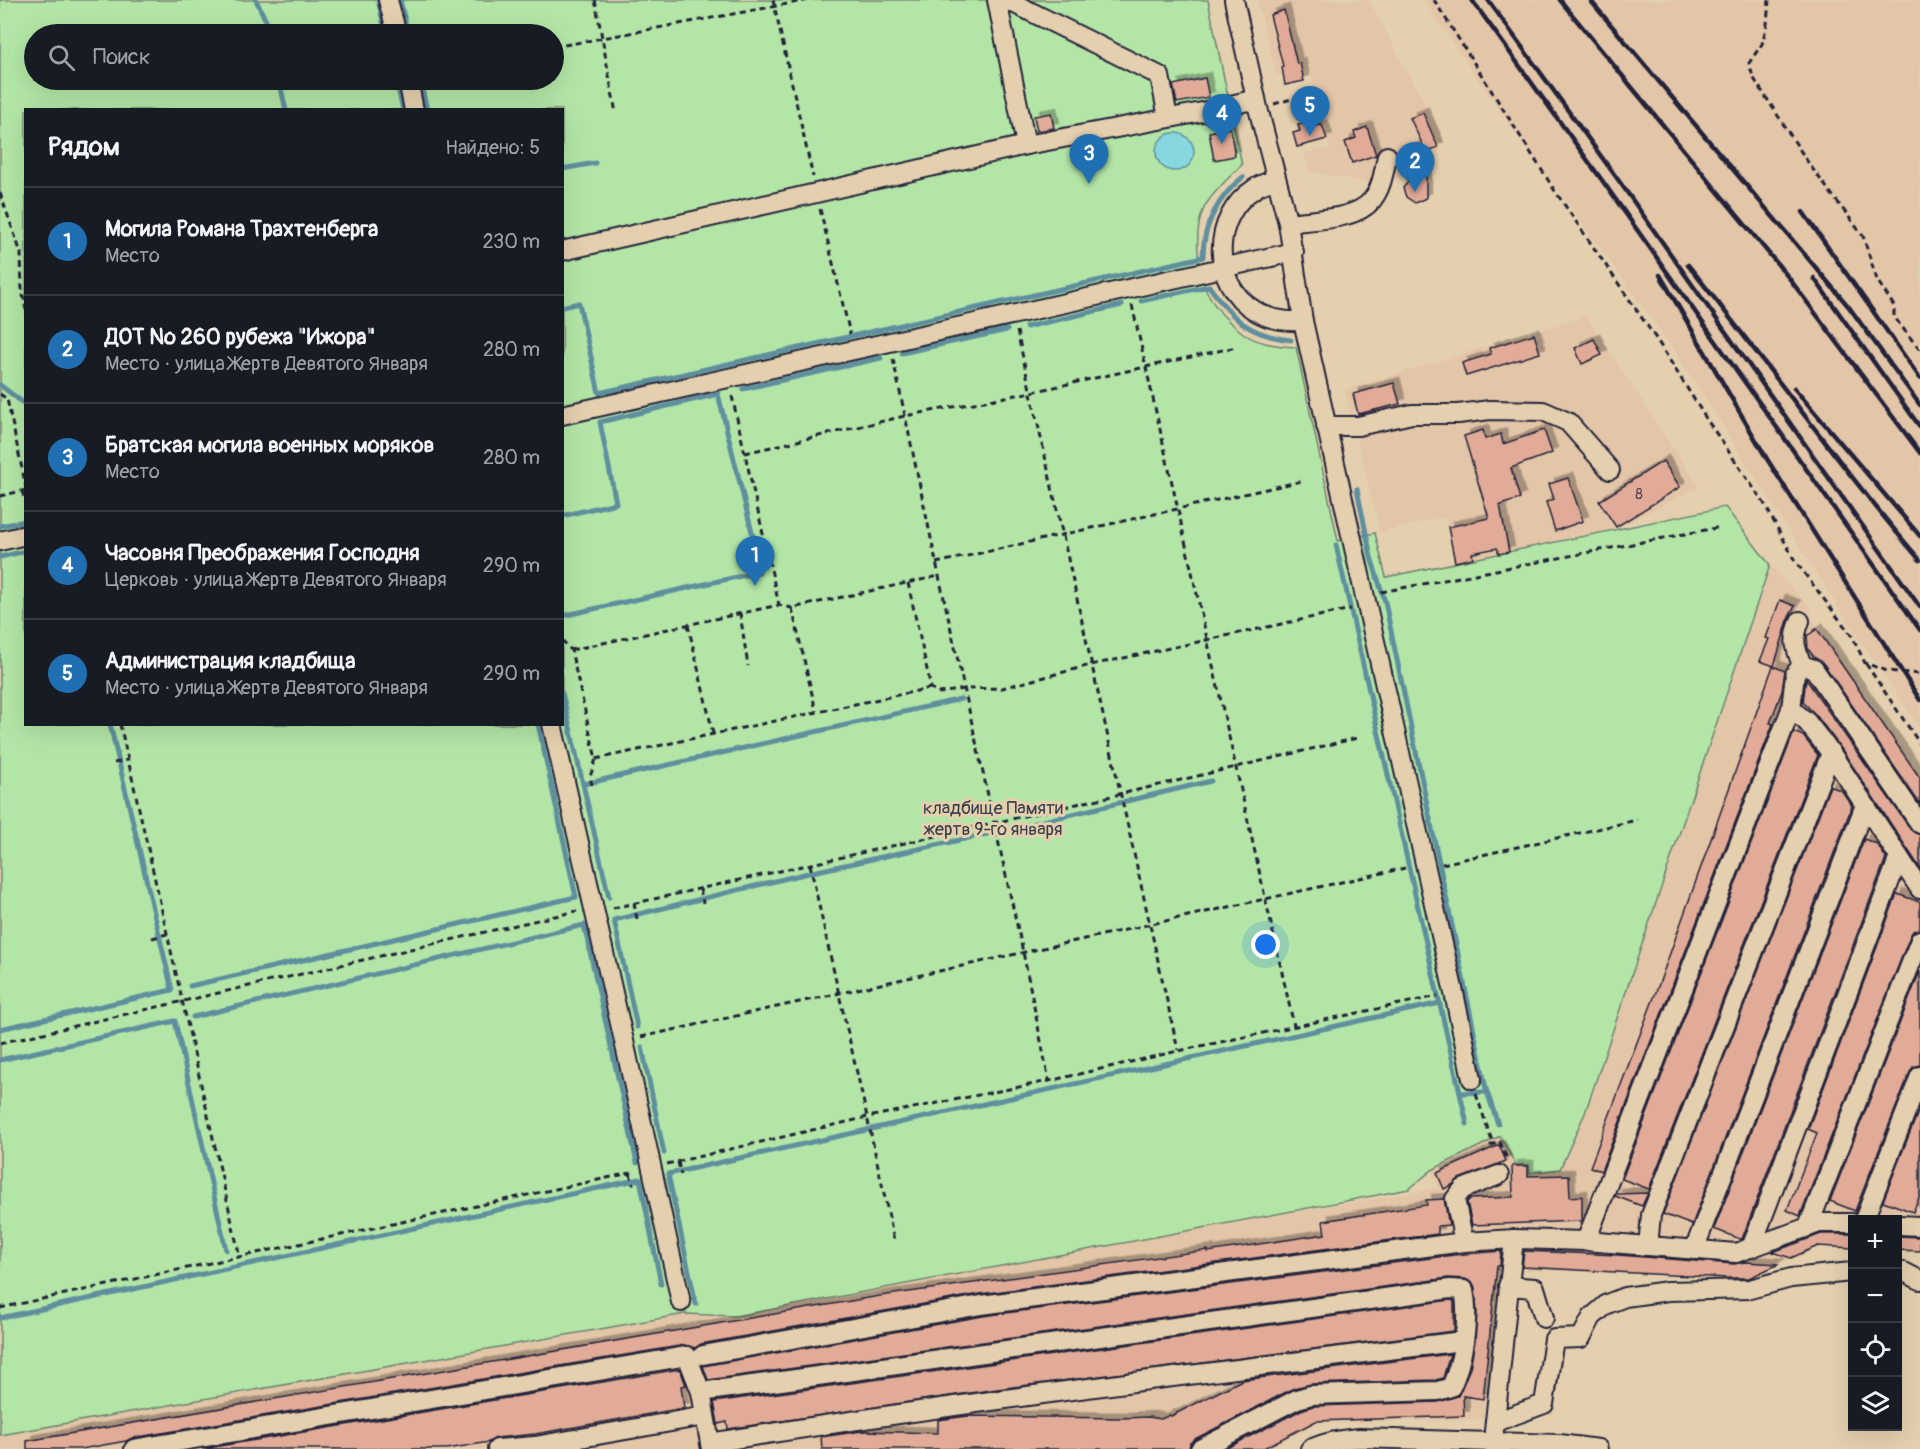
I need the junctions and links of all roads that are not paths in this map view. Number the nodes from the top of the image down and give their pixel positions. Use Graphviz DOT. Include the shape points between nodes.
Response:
graph roads {
  1 [pos="388,0"];
  2 [pos="997,0"];
  3 [pos="1007,0"];
  4 [pos="1234,0"];
  5 [pos="394,24"];
  6 [pos="410,90"];
  7 [pos="1256,99"];
  8 [pos="414,108"];
  9 [pos="1168,118"];
  10 [pos="1026,145"];
  11 [pos="1387,156"];
  12 [pos="1276,179"];
  13 [pos="1288,223"];
  14 [pos="564,251"];
  15 [pos="1294,252"];
  16 [pos="1223,268"];
  17 [pos="1303,321"];
  18 [pos="564,415"];
  19 [pos="1326,426"];
  20 [pos="1610,470"];
  21 [pos="24,535"];
  22 [pos="0,541"];
  23 [pos="1800,621"];
  24 [pos="1802,665"];
  25 [pos="1791,710"];
  26 [pos="552,726"];
  27 [pos="1831,753"];
  28 [pos="1865,805"];
  29 [pos="1920,824"];
  30 [pos="1899,857"];
  31 [pos="1920,889"];
  32 [pos="1920,940"];
  33 [pos="1920,1076"];
  34 [pos="1474,1088"];
  35 [pos="1499,1175"];
  36 [pos="1866,1215"];
  37 [pos="1848,1223"];
  38 [pos="1808,1227"];
  39 [pos="1514,1239"];
  40 [pos="1586,1241"];
  41 [pos="1464,1242"];
  42 [pos="1648,1246"];
  43 [pos="1751,1248"];
  44 [pos="1694,1250"];
  45 [pos="1848,1272"];
  46 [pos="1902,1272"];
  47 [pos="1920,1280"];
  48 [pos="1508,1286"];
  49 [pos="681,1302"];
  50 [pos="1544,1318"];
  51 [pos="1463,1341"];
  52 [pos="703,1354"];
  53 [pos="701,1392"];
  54 [pos="705,1416"];
  55 [pos="1495,1422"];
  56 [pos="1493,1442"];
  57 [pos="1392,1444"];
  58 [pos="1456,1445"];
  59 [pos="535,1446"];
  60 [pos="710,1446"];
  61 [pos="134,1449"];
  62 [pos="497,1449"];
  63 [pos="590,1449"];
  64 [pos="1200,1449"];
  65 [pos="1310,1449"];
  66 [pos="1598,1449"];
  1 -- 5 [label="street"];
  2 -- 10 [label="street"];
  3 -- 9 [label="street" via="1160,76"];
  4 -- 7 [label="street"];
  6 -- 8 [label="street"];
  7 -- 9 [label="street"];
  7 -- 12 [label="street"];
  9 -- 10 [label="street"];
  10 -- 14 [label="street"];
  11 -- 13 [label="street" via="1378,190 1359,211"];
  12 -- 13 [label="street"];
  12 -- 16 [label="street" via="1255,188 1238,203 1226,223 1221,245"];
  13 -- 15 [label="street"];
  15 -- 16 [label="street"];
  15 -- 17 [label="street"];
  16 -- 17 [label="street" via="1234,291 1253,310 1277,320"];
  16 -- 18 [label="street"];
  17 -- 19 [label="street"];
  19 -- 20 [label="street" via="1358,426 1412,414 1543,411 1568,422"];
  19 -- 34 [label="street"];
  21 -- 22 [label="street"];
  23 -- 24 [label="street" via="1794,638"];
  24 -- 25 [label="street" via="1795,674"];
  24 -- 29 [label="street" via="1814,669"];
  25 -- 27 [label="street" via="1807,722"];
  25 -- 40 [label="street"];
  26 -- 49 [label="street"];
  27 -- 28 [label="street"];
  27 -- 42 [label="street" via="1651,1215"];
  28 -- 30 [label="street"];
  28 -- 44 [label="street"];
  30 -- 31 [label="street"];
  30 -- 43 [label="street"];
  32 -- 38 [label="street"];
  33 -- 36 [label="street"];
  35 -- 41 [label="street" via="1463,1189 1455,1199"];
  37 -- 38 [label="street"];
  38 -- 43 [label="street"];
  39 -- 40 [label="street"];
  39 -- 41 [label="street"];
  39 -- 48 [label="street"];
  40 -- 42 [label="street"];
  41 -- 52 [label="street" via="981,1305"];
  42 -- 44 [label="street"];
  43 -- 44 [label="street" via="1736,1253"];
  45 -- 55 [label="street" via="1791,1278 1750,1289 1668,1291 1624,1297 1607,1304 1592,1317 1581,1338 1554,1339 1544,1404"];
  46 -- 47 [label="street"];
  48 -- 50 [label="street" via="1535,1288"];
  48 -- 55 [label="street"];
  51 -- 53 [label="street" via="1467,1303 1464,1290 1450,1289"];
  51 -- 60 [label="street" via="942,1407"];
  51 -- 64 [label="street" via="1450,1387 1438,1391 1311,1395"];
  53 -- 54 [label="street"];
  53 -- 61 [label="street" via="687,1356"];
  54 -- 59 [label="street"];
  54 -- 60 [label="street"];
  55 -- 56 [label="street"];
  56 -- 58 [label="street"];
  56 -- 66 [label="street"];
  57 -- 58 [label="street"];
  57 -- 65 [label="street" via="1343,1439"];
  59 -- 62 [label="street"];
  59 -- 63 [label="street"];
}
